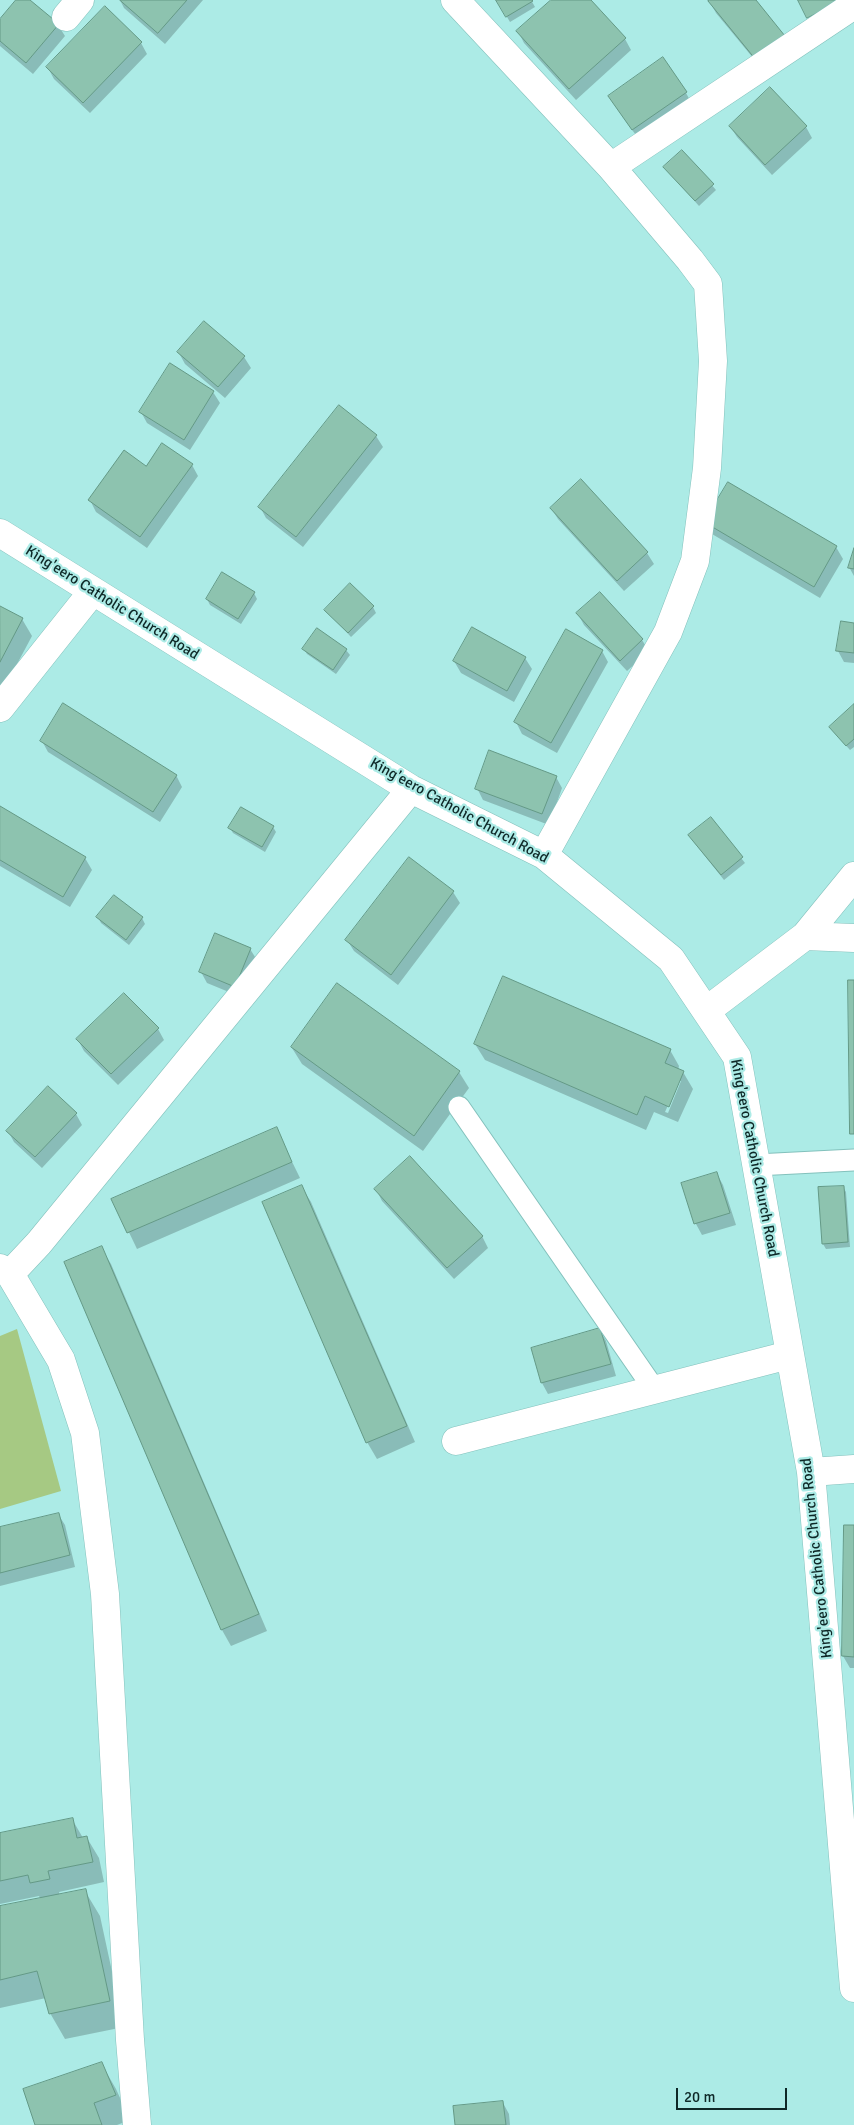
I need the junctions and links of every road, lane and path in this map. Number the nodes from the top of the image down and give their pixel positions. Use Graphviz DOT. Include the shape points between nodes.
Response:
graph roads {
  1 [pos="455,0"];
  2 [pos="854,5"];
  3 [pos="611,167"];
  4 [pos="0,533"];
  5 [pos="93,591"];
  6 [pos="0,708"];
  7 [pos="411,789"];
  8 [pos="544,855"];
  9 [pos="854,876"];
  10 [pos="805,936"];
  11 [pos="854,938"];
  12 [pos="706,1011"];
  13 [pos="459,1107"];
  14 [pos="854,1160"];
  15 [pos="756,1165"];
  16 [pos="5,1271"];
  17 [pos="789,1355"];
  18 [pos="654,1390"];
  19 [pos="456,1441"];
  20 [pos="854,1469"];
  21 [pos="811,1472"];
  22 [pos="848,1838"];
  23 [pos="854,1988"];
  24 [pos="137,2125"];
  1 -- 3 [label="street"];
  2 -- 3 [label="street"];
  3 -- 8 [label="street" via="708,284 713,361 707,468 695,561 668,632"];
  4 -- 5 [label="street, King'eero Catholic Church Road"];
  5 -- 6 [label="street"];
  5 -- 7 [label="street, King'eero Catholic Church Road"];
  7 -- 8 [label="street, King'eero Catholic Church Road"];
  7 -- 16 [label="street" via="39,1243"];
  8 -- 12 [label="street, King'eero Catholic Church Road" via="671,960"];
  9 -- 10 [label="street"];
  10 -- 11 [label="street"];
  10 -- 12 [label="street"];
  12 -- 15 [label="street, King'eero Catholic Church Road" via="737,1056"];
  13 -- 18 [label="lane"];
  14 -- 15 [label="lane"];
  15 -- 17 [label="street, King'eero Catholic Church Road"];
  16 -- 24 [label="street" via="61,1360 85,1433 105,1594"];
  17 -- 18 [label="street"];
  17 -- 21 [label="street, King'eero Catholic Church Road"];
  18 -- 19 [label="street"];
  20 -- 21 [label="street"];
  21 -- 22 [label="street, King'eero Catholic Church Road"];
  22 -- 23 [label="street, King'eero Catholic Church Road"];
}
